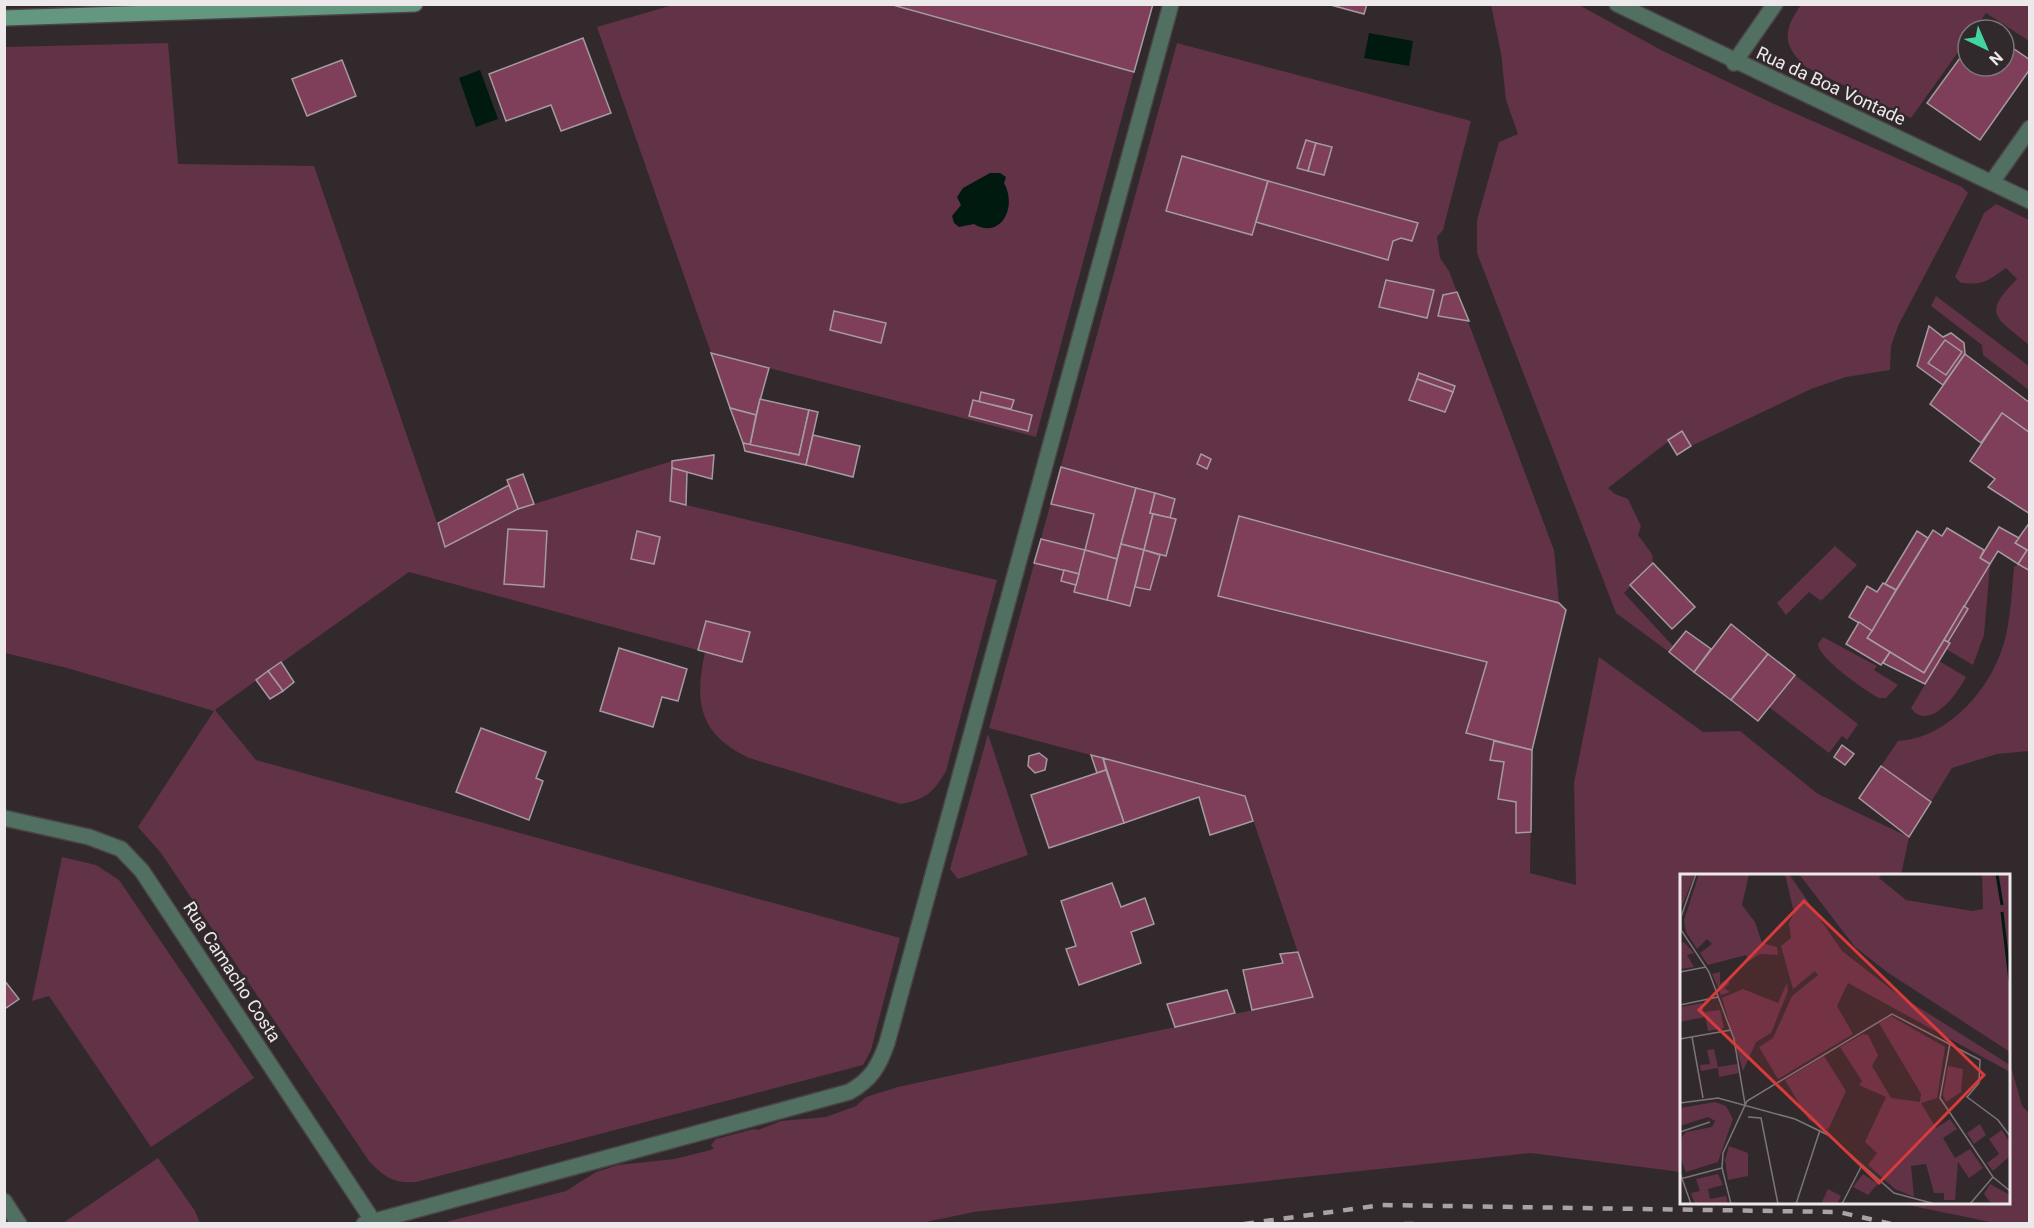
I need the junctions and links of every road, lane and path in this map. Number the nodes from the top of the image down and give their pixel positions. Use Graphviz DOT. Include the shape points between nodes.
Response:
graph roads {
  1 [pos="415,4"];
  2 [pos="1171,4"];
  3 [pos="1617,4"];
  4 [pos="1775,4"];
  5 [pos="199,8"];
  6 [pos="4,18"];
  7 [pos="1734,63"];
  8 [pos="2030,128"];
  9 [pos="1992,182"];
  10 [pos="2030,201"];
  11 [pos="4,818"];
  12 [pos="4,1201"];
  13 [pos="368,1222"];
  14 [pos="19,1224"];
  1 -- 5 [label="main road"];
  2 -- 13 [label="street" via="879,1067 865,1083 849,1092"];
  3 -- 7 [label="street, Rua da Boa Vontade"];
  4 -- 7 [label="street"];
  5 -- 6 [label="main road"];
  7 -- 9 [label="street, Rua da Boa Vontade"];
  8 -- 9 [label="street"];
  9 -- 10 [label="street, Rua da Boa Vontade"];
  11 -- 13 [label="street, Rua Camacho Costa" via="89,837 121,849 142,871"];
  12 -- 14 [label="street"];
}
